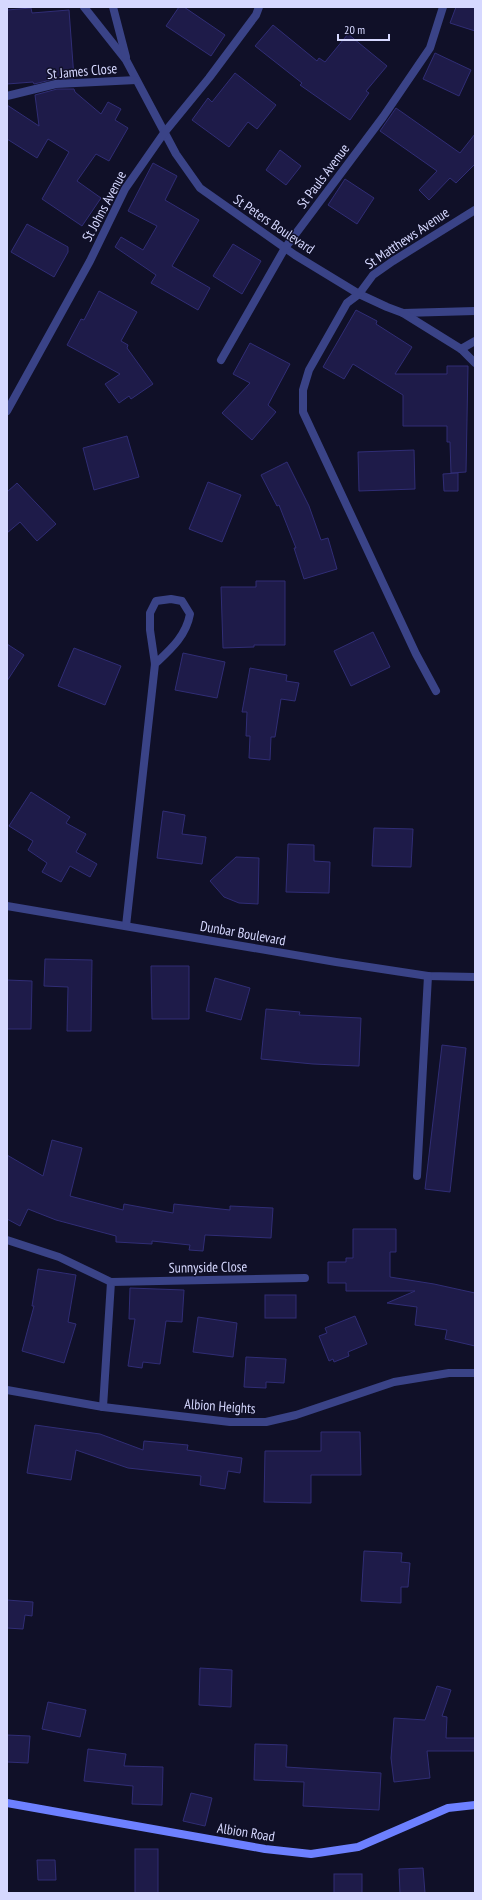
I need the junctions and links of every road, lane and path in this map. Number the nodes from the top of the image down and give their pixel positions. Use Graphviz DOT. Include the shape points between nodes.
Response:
graph roads {
  1 [pos="84,7"];
  2 [pos="113,7"];
  3 [pos="259,7"];
  4 [pos="443,7"];
  5 [pos="126,60"];
  6 [pos="136,80"];
  7 [pos="7,96"];
  8 [pos="164,134"];
  9 [pos="475,210"];
  10 [pos="285,248"];
  11 [pos="359,294"];
  12 [pos="475,311"];
  13 [pos="403,313"];
  14 [pos="475,340"];
  15 [pos="462,349"];
  16 [pos="221,360"];
  17 [pos="475,363"];
  18 [pos="7,411"];
  19 [pos="155,664"];
  20 [pos="436,691"];
  21 [pos="7,906"];
  22 [pos="126,926"];
  23 [pos="428,976"];
  24 [pos="475,977"];
  25 [pos="417,1176"];
  26 [pos="7,1240"];
  27 [pos="305,1278"];
  28 [pos="111,1282"];
  29 [pos="475,1373"];
  30 [pos="7,1390"];
  31 [pos="103,1407"];
  32 [pos="7,1803"];
  33 [pos="475,1805"];
  1 -- 5 [label="street, St Peters Boulevard"];
  2 -- 5 [label="street, St Peters Boulevard"];
  3 -- 8 [label="street, St Johns Avenue" via="256,15 209,78"];
  4 -- 10 [label="street, St Pauls Avenue" via="430,48 383,117"];
  5 -- 6 [label="street, St Peters Boulevard"];
  6 -- 7 [label="street, St James Close" via="56,84"];
  6 -- 8 [label="street, St Peters Boulevard"];
  8 -- 10 [label="street, St Peters Boulevard" via="200,188"];
  8 -- 18 [label="street, St Johns Avenue" via="125,188 90,261"];
  9 -- 11 [label="street, St Matthews Avenue" via="392,261 373,276"];
  10 -- 11 [label="street, St Peters Boulevard"];
  10 -- 16 [label="street, St Pauls Avenue"];
  11 -- 13 [label="street, St Peters Boulevard"];
  11 -- 20 [label="street, St Matthews Avenue" via="347,303 309,370 303,390 303,412 416,654"];
  12 -- 13 [label="street, St Peters Boulevard"];
  13 -- 15 [label="street"];
  14 -- 15 [label="street"];
  15 -- 17 [label="street"];
  19 -- 19 [label="street" via="150,613 156,601 182,601 190,614 188,624 179,641"];
  19 -- 22 [label="street"];
  21 -- 22 [label="street, Dunbar Boulevard"];
  22 -- 23 [label="street, Dunbar Boulevard"];
  23 -- 24 [label="street, Dunbar Boulevard"];
  23 -- 25 [label="street"];
  26 -- 28 [label="street, Sunnyside Close" via="59,1257"];
  27 -- 28 [label="street, Sunnyside Close"];
  28 -- 31 [label="street"];
  29 -- 31 [label="street, Albion Heights" via="448,1373 394,1382 296,1415 266,1422 230,1422"];
  30 -- 31 [label="street, Albion Heights"];
  32 -- 33 [label="street, Albion Road" via="265,1849 311,1854 358,1847 448,1808"];
}
